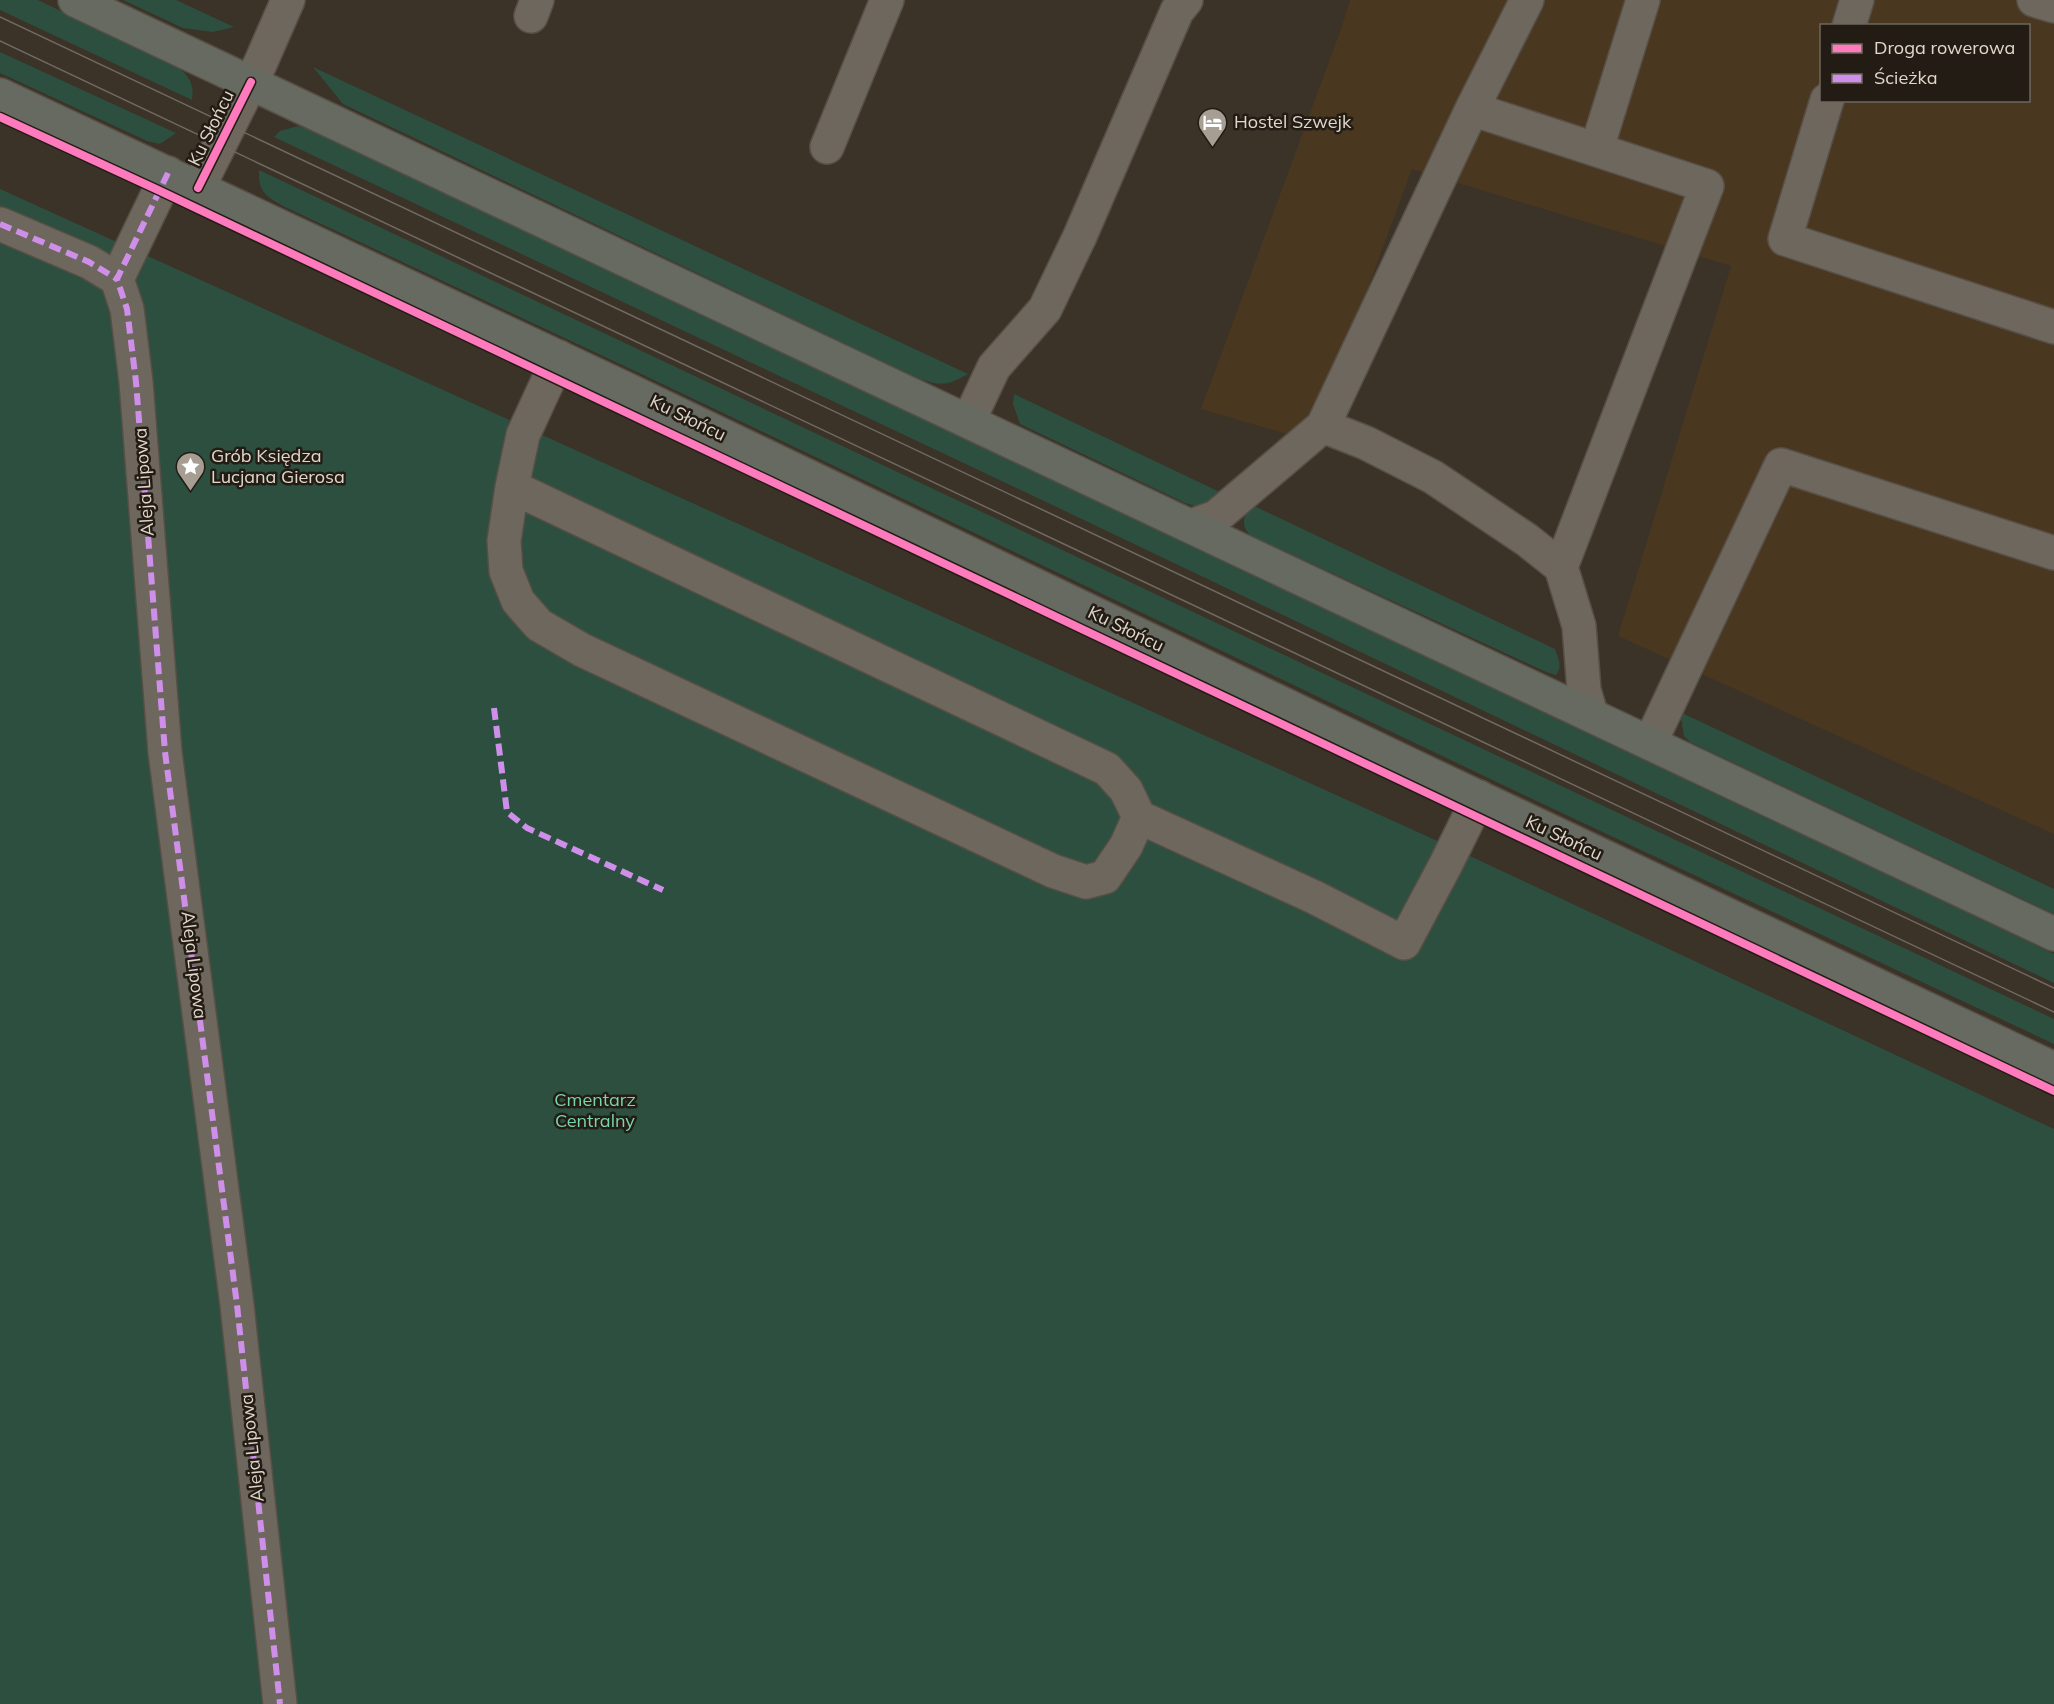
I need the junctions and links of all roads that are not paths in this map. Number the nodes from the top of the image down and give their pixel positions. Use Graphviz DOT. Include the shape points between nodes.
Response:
graph roads {
  1 [pos="75,0"];
  2 [pos="288,0"];
  3 [pos="887,0"];
  4 [pos="1186,0"];
  5 [pos="1527,0"];
  6 [pos="1643,0"];
  7 [pos="1857,0"];
  8 [pos="2034,0"];
  9 [pos="2054,6"];
  10 [pos="1850,24"];
  11 [pos="251,82"];
  12 [pos="0,95"];
  13 [pos="1826,102"];
  14 [pos="1472,109"];
  15 [pos="827,147"];
  16 [pos="1597,148"];
  17 [pos="168,173"];
  18 [pos="198,188"];
  19 [pos="0,224"];
  20 [pos="117,279"];
  21 [pos="2054,327"];
  22 [pos="559,357"];
  23 [pos="969,420"];
  24 [pos="1323,426"];
  25 [pos="512,488"];
  26 [pos="1191,526"];
  27 [pos="2054,553"];
  28 [pos="1561,567"];
  29 [pos="1591,714"];
  30 [pos="1650,743"];
  31 [pos="1479,797"];
  32 [pos="1139,817"];
  33 [pos="2054,934"];
  34 [pos="2054,1069"];
  35 [pos="280,1704"];
  1 -- 11 [label="main road, Ku Słońcu"];
  2 -- 11 [label="street"];
  3 -- 15 [label="street"];
  4 -- 23 [label="street" via="1177,11 1045,309 994,367"];
  5 -- 14 [label="street"];
  6 -- 16 [label="street"];
  7 -- 10 [label="street"];
  8 -- 9 [label="street"];
  11 -- 18 [label="street, Ku Słońcu"];
  11 -- 23 [label="main road, Ku Słońcu"];
  12 -- 17 [label="main road, Ku Słońcu"];
  13 -- 21 [label="street" via="1785,239"];
  14 -- 16 [label="street"];
  14 -- 24 [label="street"];
  16 -- 28 [label="street" via="1707,186"];
  17 -- 18 [label="main road, Ku Słońcu"];
  17 -- 20 [label="street"];
  18 -- 22 [label="main road, Ku Słońcu"];
  19 -- 20 [label="street" via="89,262"];
  20 -- 35 [label="street, Aleja Lipowa" via="127,309 135,370 165,752 235,1293"];
  22 -- 25 [label="street" via="523,435"];
  22 -- 31 [label="main road, Ku Słońcu"];
  23 -- 26 [label="main road, Ku Słońcu"];
  24 -- 26 [label="street" via="1216,517"];
  24 -- 28 [label="street" via="1433,477"];
  25 -- 32 [label="street" via="1107,769 1126,790"];
  25 -- 32 [label="street" via="504,541 506,571 518,601 539,625 571,644 1042,866 1086,882 1105,877"];
  26 -- 29 [label="main road, Ku Słońcu"];
  27 -- 30 [label="street" via="1781,465"];
  28 -- 29 [label="street" via="1579,626 1584,690"];
  29 -- 30 [label="main road, Ku Słońcu"];
  30 -- 33 [label="main road, Ku Słońcu"];
  31 -- 32 [label="street" via="1404,943"];
  31 -- 34 [label="main road, Ku Słońcu"];
}
